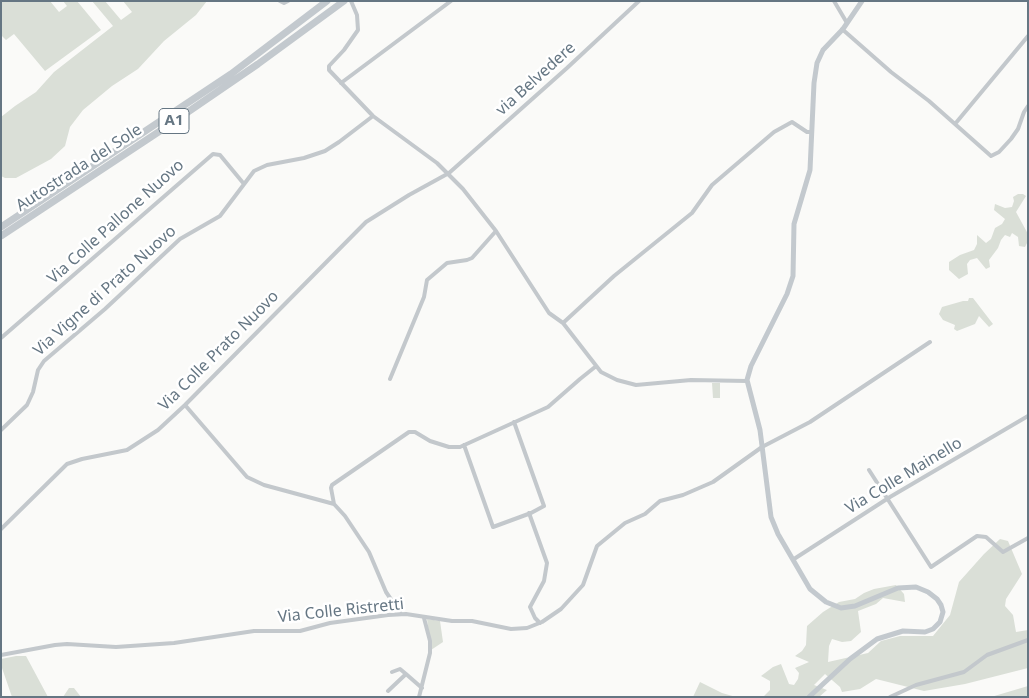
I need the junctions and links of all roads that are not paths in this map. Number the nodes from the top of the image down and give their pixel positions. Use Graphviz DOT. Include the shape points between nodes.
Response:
graph roads {
  1 [pos="288,1"];
  2 [pos="327,1"];
  3 [pos="344,1"];
  4 [pos="351,1"];
  5 [pos="451,1"];
  6 [pos="639,1"];
  7 [pos="834,1"];
  8 [pos="862,1"];
  9 [pos="280,2"];
  10 [pos="847,22"];
  11 [pos="842,30"];
  12 [pos="1028,36"];
  13 [pos="341,83"];
  14 [pos="1028,106"];
  15 [pos="373,116"];
  16 [pos="955,124"];
  17 [pos="812,132"];
  18 [pos="449,173"];
  19 [pos="244,184"];
  20 [pos="1,226"];
  21 [pos="496,230"];
  22 [pos="1,236"];
  23 [pos="563,323"];
  24 [pos="1,338"];
  25 [pos="930,342"];
  26 [pos="595,367"];
  27 [pos="390,379"];
  28 [pos="747,381"];
  29 [pos="185,405"];
  30 [pos="1028,416"];
  31 [pos="514,422"];
  32 [pos="1,430"];
  33 [pos="464,445"];
  34 [pos="762,447"];
  35 [pos="869,470"];
  36 [pos="887,499"];
  37 [pos="334,504"];
  38 [pos="529,513"];
  39 [pos="1,529"];
  40 [pos="1028,538"];
  41 [pos="794,559"];
  42 [pos="401,614"];
  43 [pos="424,618"];
  44 [pos="540,623"];
  45 [pos="1028,640"];
  46 [pos="1,655"];
  47 [pos="392,672"];
  48 [pos="406,674"];
  49 [pos="422,688"];
  50 [pos="388,691"];
  51 [pos="419,697"];
  52 [pos="809,697"];
  53 [pos="890,697"];
  1 -- 9 [label="street"];
  2 -- 20 [label="highway, Autostrada del Sole / A1" via="230,74"];
  3 -- 22 [label="highway, Autostrada del Sole / A1" via="166,128"];
  4 -- 13 [label="street" via="358,19 358,30 328,68"];
  5 -- 13 [label="street"];
  6 -- 18 [label="street, via Belvedere"];
  7 -- 10 [label="street"];
  8 -- 10 [label="street"];
  10 -- 11 [label="street"];
  11 -- 16 [label="street"];
  11 -- 17 [label="street" via="824,49 817,63"];
  12 -- 16 [label="street"];
  13 -- 15 [label="street"];
  14 -- 16 [label="street" via="1015,134 994,156"];
  15 -- 18 [label="street"];
  15 -- 19 [label="street, Via Vigne di Prato Nuovo" via="325,151 267,165 254,171"];
  17 -- 23 [label="street" via="793,122 774,132 712,185 692,213 614,276"];
  17 -- 28 [label="street" via="809,177 794,224 793,276"];
  18 -- 21 [label="street"];
  18 -- 29 [label="street, Via Colle Prato Nuovo" via="386,208 361,226"];
  19 -- 24 [label="street, Via Colle Pallone Nuovo" via="220,155 213,154"];
  19 -- 32 [label="street, Via Vigne di Prato Nuovo" via="220,216 180,239 44,361 27,405"];
  21 -- 23 [label="street" via="549,313"];
  21 -- 27 [label="street" via="472,258 447,263 427,280 424,297"];
  23 -- 26 [label="street"];
  25 -- 34 [label="street, Via Colle Ristretti" via="810,422"];
  26 -- 28 [label="street" via="605,375 636,385 691,380"];
  26 -- 31 [label="street" via="548,406"];
  28 -- 34 [label="street"];
  29 -- 37 [label="street" via="247,476 264,485"];
  29 -- 39 [label="street, Via Colle Prato Nuovo" via="158,430 130,449 67,464"];
  30 -- 36 [label="street, Via Colle Mainello"];
  31 -- 33 [label="street"];
  31 -- 38 [label="street" via="544,506"];
  33 -- 37 [label="street" via="452,448 415,432 406,434 332,485"];
  33 -- 38 [label="street" via="493,526"];
  34 -- 41 [label="street" via="771,517"];
  34 -- 44 [label="street, Via Colle Ristretti" via="713,482 660,501 613,533 597,546 582,584 561,609"];
  35 -- 36 [label="street"];
  36 -- 40 [label="street" via="932,567 979,535 1003,552"];
  36 -- 41 [label="street, Via Colle Mainello"];
  37 -- 42 [label="street" via="369,552 383,586"];
  38 -- 44 [label="street" via="547,563 544,581 530,607"];
  41 -- 52 [label="street" via="810,589 836,607 855,606 898,588 910,587 933,595 943,611 940,622 933,629 903,631 877,639"];
  42 -- 43 [label="street, Via Colle Ristretti"];
  42 -- 46 [label="street, Via Colle Ristretti" via="330,623 300,631 257,631 172,644 116,647 67,644"];
  43 -- 44 [label="street, Via Colle Ristretti" via="472,621 511,630"];
  43 -- 49 [label="street" via="430,653"];
  45 -- 53 [label="street" via="987,656 964,672 916,685"];
  47 -- 48 [label="street" via="400,669"];
  48 -- 49 [label="street"];
  48 -- 50 [label="street"];
  49 -- 51 [label="street"];
}
